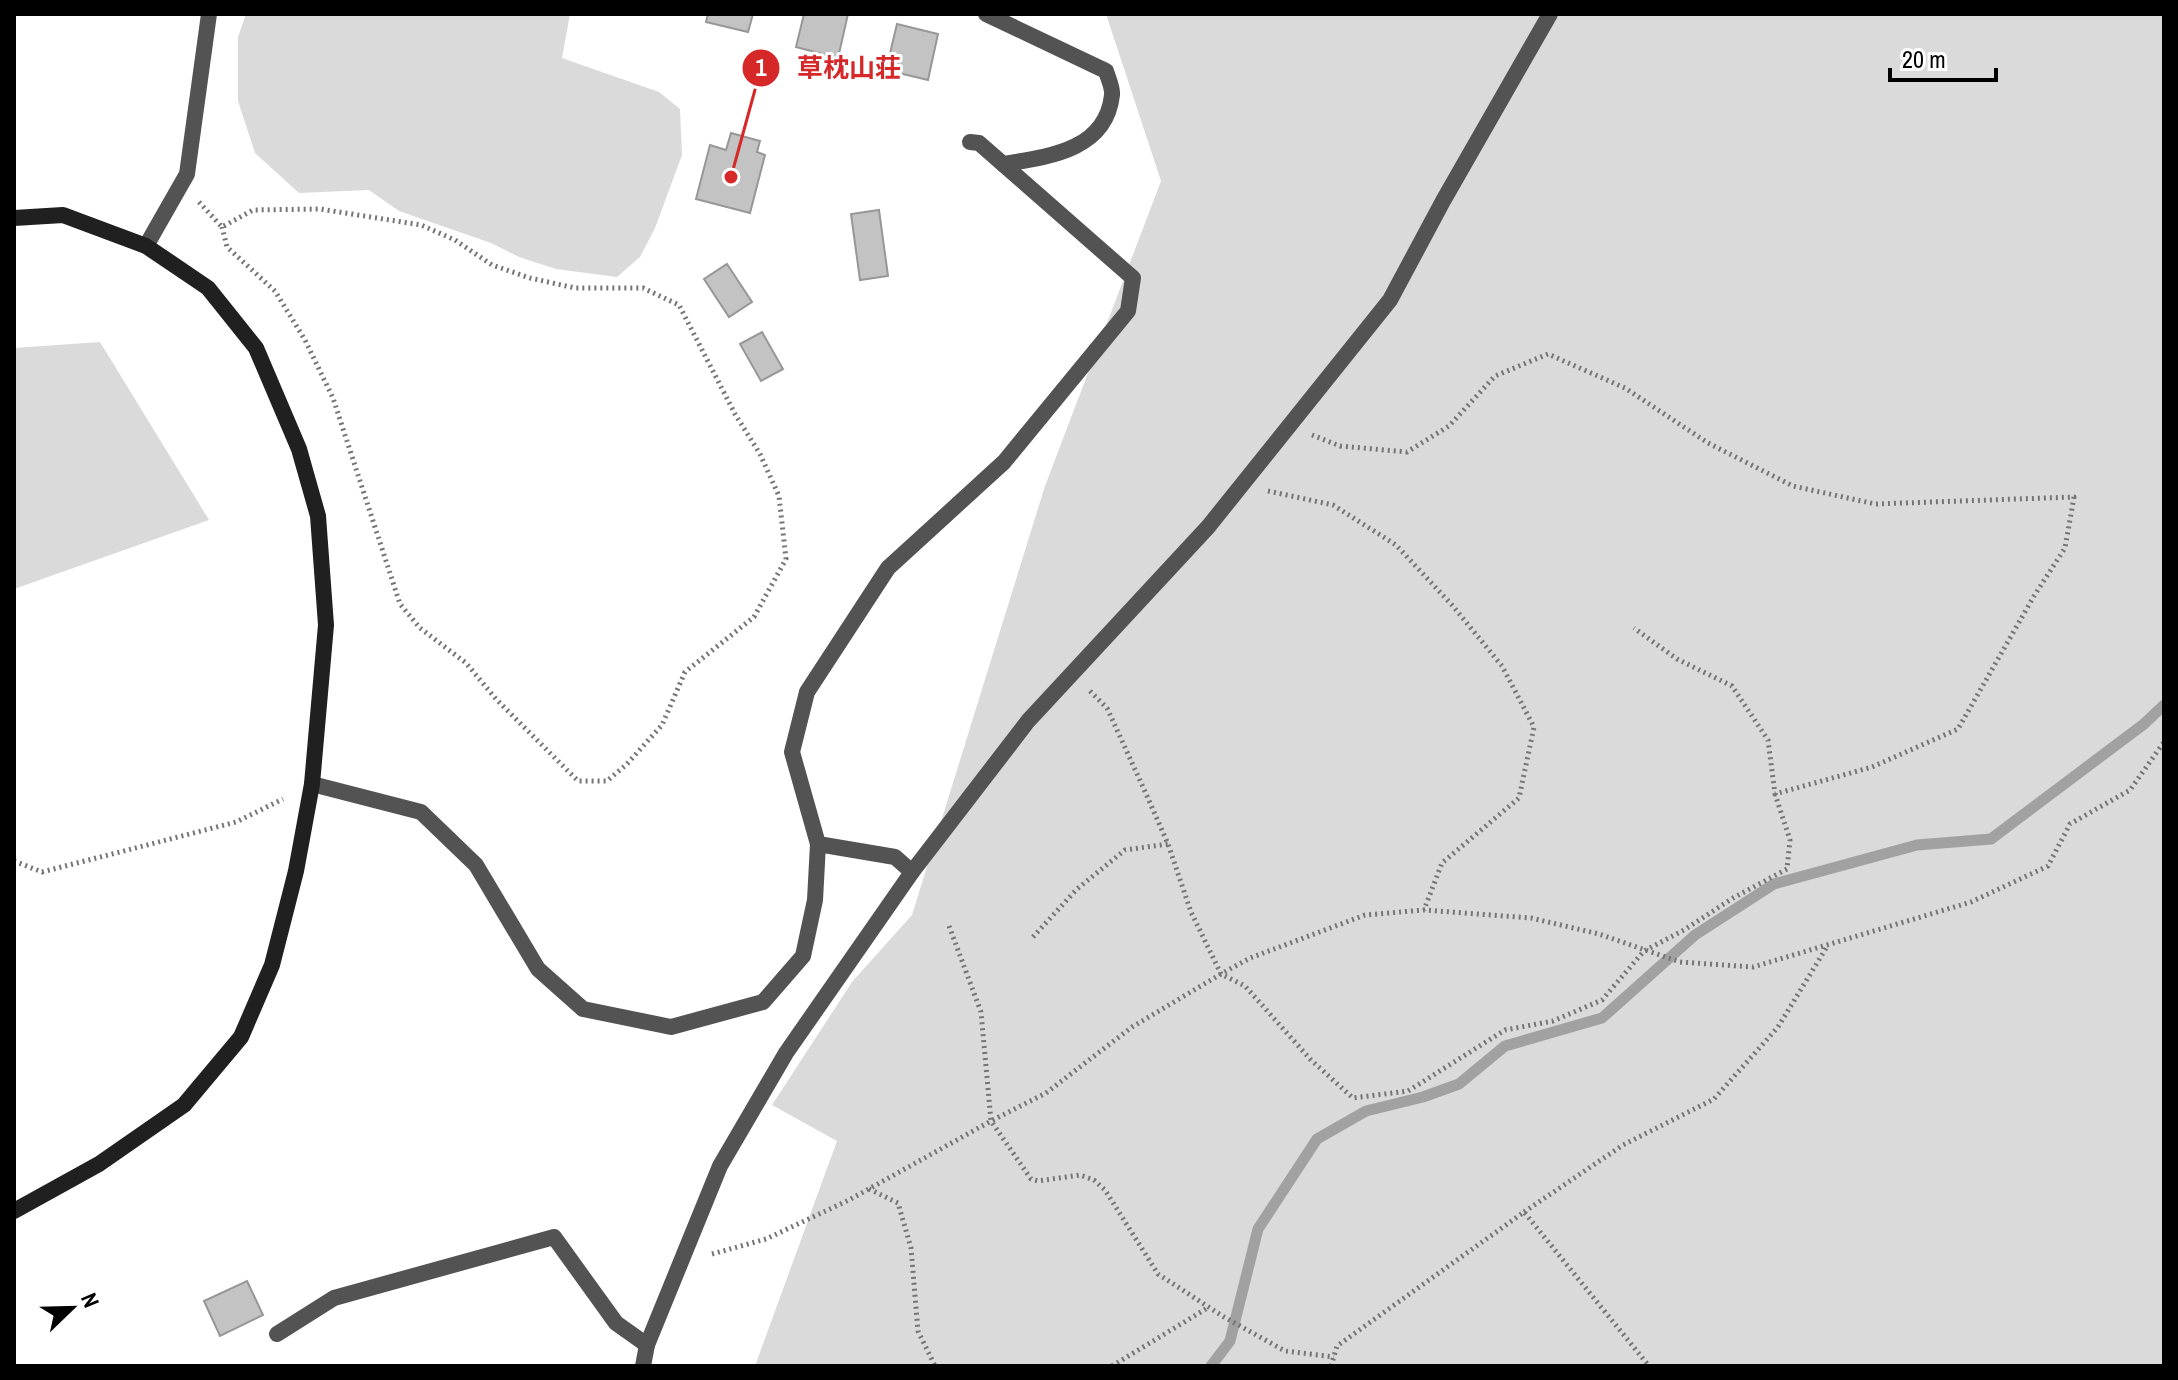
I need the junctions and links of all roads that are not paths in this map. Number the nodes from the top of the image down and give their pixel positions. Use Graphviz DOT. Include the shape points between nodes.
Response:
graph roads {
  1 [pos="209,14"];
  2 [pos="986,14"];
  3 [pos="1550,14"];
  4 [pos="970,142"];
  5 [pos="1003,164"];
  6 [pos="14,218"];
  7 [pos="146,246"];
  8 [pos="312,784"];
  9 [pos="818,844"];
  10 [pos="912,872"];
  11 [pos="14,1211"];
  12 [pos="277,1334"];
  13 [pos="647,1345"];
  14 [pos="643,1366"];
  1 -- 7 [label="street" via="187,174"];
  2 -- 5 [label="street" via="1106,71 1113,94 1101,126 1078,147"];
  3 -- 10 [label="street" via="1390,300 1208,527 1028,721"];
  4 -- 5 [label="street" via="979,143"];
  5 -- 9 [label="street" via="1133,278 1128,311 1004,462 888,568 807,692 792,752"];
  6 -- 7 [label="street" via="63,215"];
  7 -- 8 [label="street" via="208,288 256,348 299,449 318,516 326,625"];
  8 -- 9 [label="street" via="421,812 476,865 538,969 583,1009 671,1027 763,1002 803,956 815,900"];
  8 -- 11 [label="street" via="272,965 241,1037 184,1105 99,1164"];
  9 -- 10 [label="street" via="895,857"];
  10 -- 13 [label="street" via="786,1053 720,1166"];
  12 -- 13 [label="street" via="334,1298 554,1237 616,1323"];
  13 -- 14 [label="street"];
}
